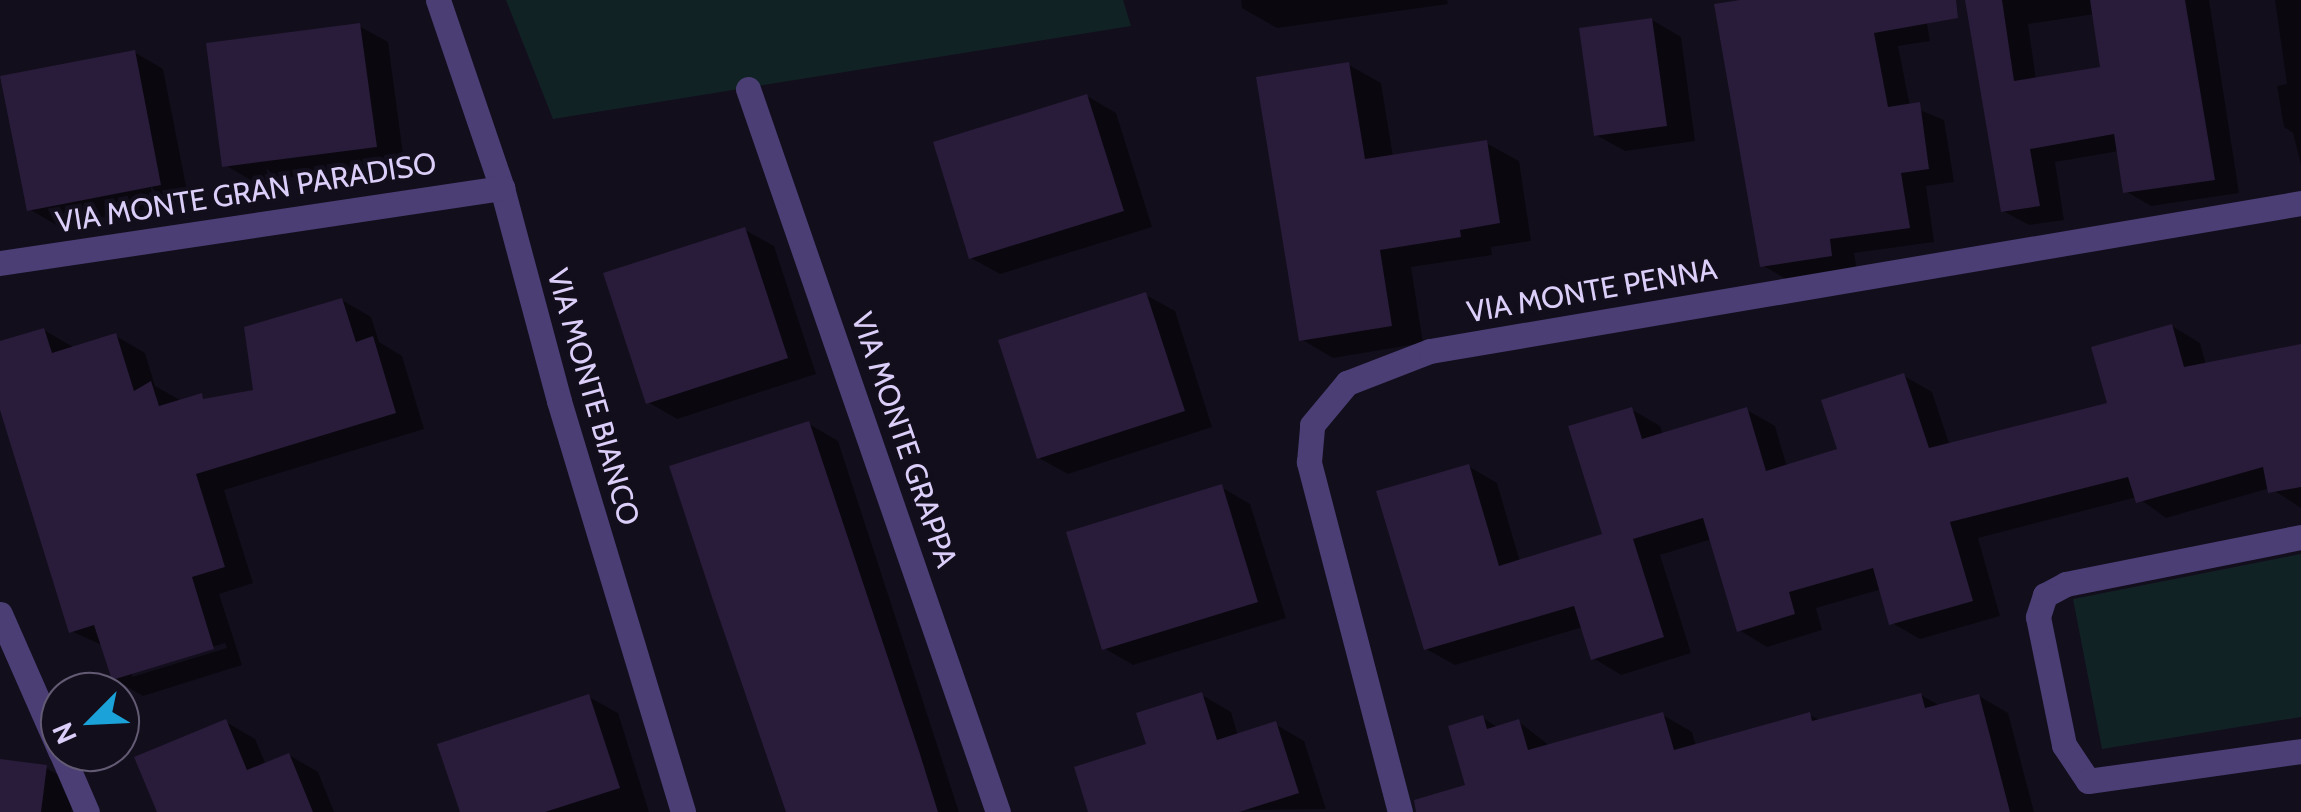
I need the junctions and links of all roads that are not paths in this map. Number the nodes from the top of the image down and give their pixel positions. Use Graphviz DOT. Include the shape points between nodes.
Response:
graph roads {
  1 [pos="438,0"];
  2 [pos="748,89"];
  3 [pos="502,188"];
  4 [pos="2301,203"];
  5 [pos="0,264"];
  6 [pos="2301,537"];
  7 [pos="0,614"];
  8 [pos="40,705"];
  9 [pos="2301,751"];
  10 [pos="69,772"];
  11 [pos="87,812"];
  12 [pos="683,812"];
  13 [pos="998,812"];
  14 [pos="1400,812"];
  1 -- 3 [label="street, VIA MONTE BIANCO"];
  2 -- 13 [label="street, VIA MONTE GRAPPA"];
  3 -- 5 [label="street, VIA MONTE GRAN PARADISO"];
  3 -- 12 [label="street, VIA MONTE BIANCO"];
  4 -- 14 [label="street, VIA MONTE PENNA" via="1430,351 1347,383 1312,425 1308,462"];
  6 -- 9 [label="street" via="2066,584 2044,595 2038,617 2064,745 2088,781"];
  7 -- 8 [label="street"];
  10 -- 11 [label="street"];
}
